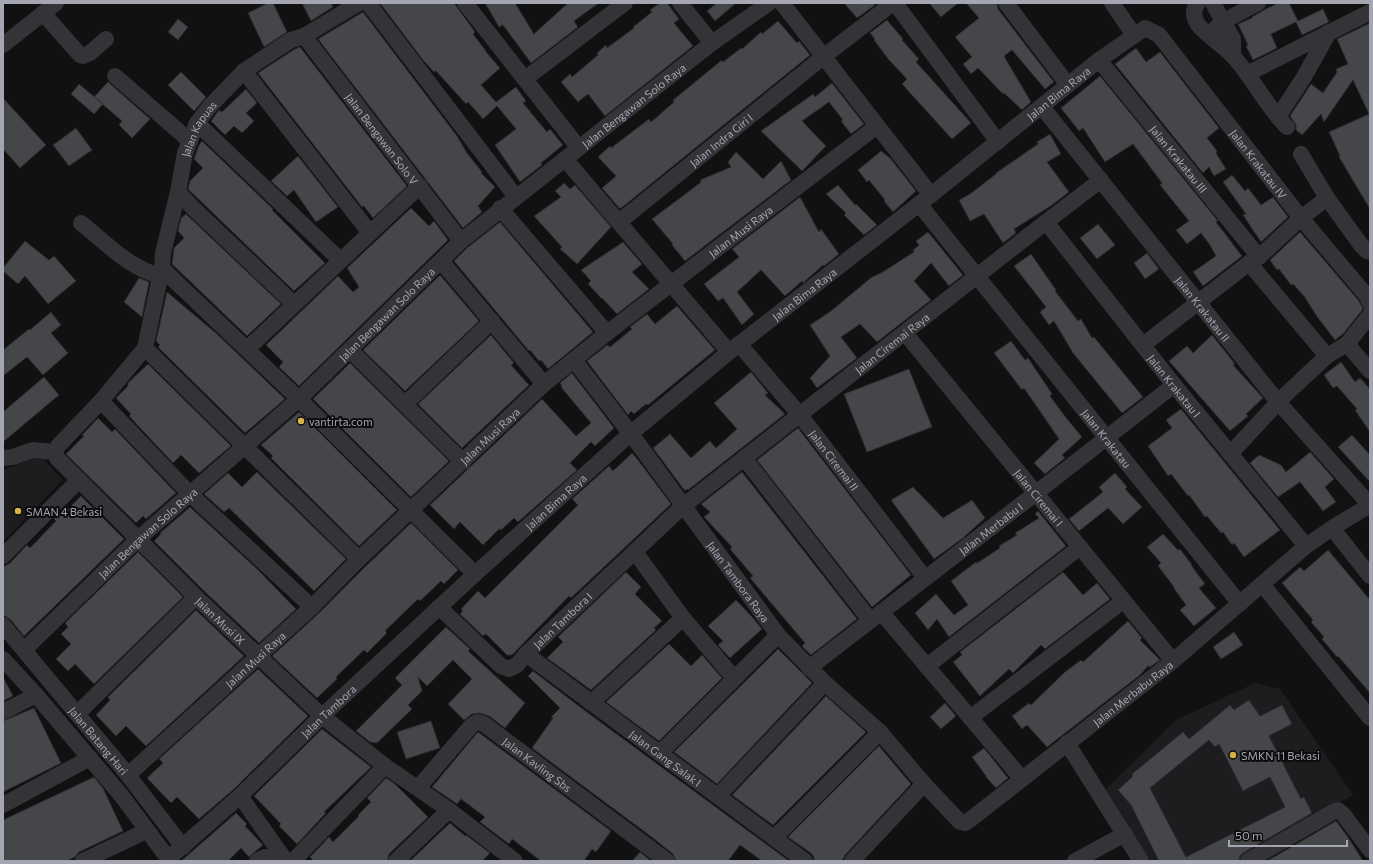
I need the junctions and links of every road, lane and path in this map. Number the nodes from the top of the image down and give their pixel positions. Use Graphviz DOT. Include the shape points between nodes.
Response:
graph roads {
  1 [pos="56,3"];
  2 [pos="359,3"];
  3 [pos="368,3"];
  4 [pos="466,3"];
  5 [pos="625,3"];
  6 [pos="680,3"];
  7 [pos="769,3"];
  8 [pos="782,3"];
  9 [pos="894,3"];
  10 [pos="1006,3"];
  11 [pos="1112,3"];
  12 [pos="1198,3"];
  13 [pos="1213,3"];
  14 [pos="1258,3"];
  15 [pos="1370,12"];
  16 [pos="43,13"];
  17 [pos="1224,21"];
  18 [pos="1139,31"];
  19 [pos="1329,32"];
  20 [pos="1208,34"];
  21 [pos="304,36"];
  22 [pos="106,39"];
  23 [pos="712,43"];
  24 [pos="3,45"];
  25 [pos="1233,55"];
  26 [pos="823,57"];
  27 [pos="1099,60"];
  28 [pos="244,71"];
  29 [pos="1247,74"];
  30 [pos="115,76"];
  31 [pos="525,79"];
  32 [pos="1068,85"];
  33 [pos="1042,107"];
  34 [pos="197,123"];
  35 [pos="877,126"];
  36 [pos="190,141"];
  37 [pos="998,142"];
  38 [pos="579,148"];
  39 [pos="1301,154"];
  40 [pos="565,159"];
  41 [pos="1101,180"];
  42 [pos="420,186"];
  43 [pos="178,192"];
  44 [pos="516,197"];
  45 [pos="1327,198"];
  46 [pos="925,200"];
  47 [pos="500,208"];
  48 [pos="1301,218"];
  49 [pos="619,222"];
  50 [pos="1046,222"];
  51 [pos="81,223"];
  52 [pos="370,232"];
  53 [pos="461,241"];
  54 [pos="1370,252"];
  55 [pos="340,260"];
  56 [pos="1254,260"];
  57 [pos="441,261"];
  58 [pos="162,272"];
  59 [pos="977,276"];
  60 [pos="671,284"];
  61 [pos="1199,303"];
  62 [pos="1370,303"];
  63 [pos="294,304"];
  64 [pos="1370,315"];
  65 [pos="492,321"];
  66 [pos="607,333"];
  67 [pos="905,333"];
  68 [pos="1347,344"];
  69 [pos="1143,346"];
  70 [pos="145,348"];
  71 [pos="734,348"];
  72 [pos="247,349"];
  73 [pos="350,350"];
  74 [pos="1327,356"];
  75 [pos="574,360"];
  76 [pos="1370,371"];
  77 [pos="544,384"];
  78 [pos="1174,385"];
  79 [pos="299,399"];
  80 [pos="101,401"];
  81 [pos="1278,402"];
  82 [pos="405,404"];
  83 [pos="800,415"];
  84 [pos="630,434"];
  85 [pos="1107,438"];
  86 [pos="245,446"];
  87 [pos="55,452"];
  88 [pos="1230,454"];
  89 [pos="3,458"];
  90 [pos="744,458"];
  91 [pos="463,462"];
  92 [pos="78,480"];
  93 [pos="1036,493"];
  94 [pos="190,494"];
  95 [pos="1370,505"];
  96 [pos="683,506"];
  97 [pos="411,510"];
  98 [pos="1332,528"];
  99 [pos="138,539"];
  100 [pos="1306,546"];
  101 [pos="1080,547"];
  102 [pos="636,552"];
  103 [pos="3,556"];
  104 [pos="359,559"];
  105 [pos="475,574"];
  106 [pos="1370,576"];
  107 [pos="925,578"];
  108 [pos="1262,584"];
  109 [pos="196,597"];
  110 [pos="1123,601"];
  111 [pos="1240,604"];
  112 [pos="312,607"];
  113 [pos="439,607"];
  114 [pos="876,616"];
  115 [pos="683,618"];
  116 [pos="7,635"];
  117 [pos="778,635"];
  118 [pos="25,649"];
  119 [pos="526,654"];
  120 [pos="257,656"];
  121 [pos="3,659"];
  122 [pos="1173,661"];
  123 [pos="927,666"];
  124 [pos="809,668"];
  125 [pos="734,678"];
  126 [pos="825,683"];
  127 [pos="36,695"];
  128 [pos="591,703"];
  129 [pos="3,712"];
  130 [pos="77,714"];
  131 [pos="322,716"];
  132 [pos="970,718"];
  133 [pos="1370,718"];
  134 [pos="880,732"];
  135 [pos="1067,743"];
  136 [pos="660,753"];
  137 [pos="90,758"];
  138 [pos="385,766"];
  139 [pos="128,775"];
  140 [pos="1022,779"];
  141 [pos="924,784"];
  142 [pos="418,788"];
  143 [pos="240,796"];
  144 [pos="718,796"];
  145 [pos="3,805"];
  146 [pos="449,810"];
  147 [pos="146,831"];
  148 [pos="1125,834"];
  149 [pos="774,838"];
  150 [pos="183,847"];
  151 [pos="1370,850"];
  152 [pos="504,858"];
  153 [pos="83,861"];
  154 [pos="257,861"];
  155 [pos="270,861"];
  156 [pos="286,861"];
  157 [pos="293,861"];
  158 [pos="396,861"];
  159 [pos="667,861"];
  160 [pos="805,861"];
  161 [pos="852,861"];
  162 [pos="1075,861"];
  163 [pos="1141,861"];
  164 [pos="1248,861"];
  1 -- 16 [label="street"];
  2 -- 21 [label="street, Jalan Kapuas"];
  3 -- 44 [label="street"];
  4 -- 31 [label="street"];
  5 -- 31 [label="street"];
  6 -- 23 [label="street"];
  7 -- 23 [label="street, Jalan Bengawan Solo Raya"];
  8 -- 26 [label="street, Jalan Krakatau"];
  9 -- 26 [label="street, Jalan Indra Giri I"];
  9 -- 37 [label="street"];
  10 -- 32 [label="street"];
  11 -- 18 [label="street"];
  12 -- 20 [label="street" via="1194,8 1194,14 1197,23"];
  13 -- 17 [label="street"];
  14 -- 17 [label="street"];
  15 -- 19 [label="street"];
  16 -- 22 [label="street" via="83,56"];
  16 -- 24 [label="street"];
  17 -- 20 [label="street"];
  17 -- 25 [label="street" via="1232,39"];
  18 -- 27 [label="street, Jalan Bima Raya"];
  18 -- 48 [label="street, Jalan Krakatau IV" via="1160,35"];
  19 -- 29 [label="street"];
  19 -- 29 [label="street" via="1282,122"];
  20 -- 25 [label="street"];
  21 -- 28 [label="street, Jalan Kapuas" via="291,40"];
  21 -- 42 [label="street, Jalan Bengawan Solo V"];
  23 -- 38 [label="street, Jalan Bengawan Solo Raya"];
  25 -- 29 [label="street"];
  26 -- 35 [label="street, Jalan Krakatau"];
  26 -- 49 [label="street, Jalan Indra Giri I"];
  27 -- 32 [label="street, Jalan Bima Raya"];
  27 -- 56 [label="street, Jalan Krakatau III"];
  28 -- 34 [label="street, Jalan Kapuas"];
  28 -- 52 [label="street"];
  30 -- 36 [label="street"];
  31 -- 38 [label="street"];
  32 -- 33 [label="street, Jalan Bima Raya"];
  33 -- 37 [label="street, Jalan Bima Raya"];
  33 -- 41 [label="street, Jalan Krakatau II"];
  34 -- 36 [label="street, Jalan Kapuas"];
  34 -- 55 [label="street"];
  35 -- 46 [label="street, Jalan Krakatau"];
  35 -- 60 [label="street, Jalan Musi Raya"];
  36 -- 43 [label="street, Jalan Kapuas" via="185,153"];
  37 -- 46 [label="street, Jalan Bima Raya"];
  38 -- 40 [label="street, Jalan Bengawan Solo Raya"];
  39 -- 45 [label="street"];
  40 -- 44 [label="street, Jalan Bengawan Solo Raya"];
  40 -- 49 [label="street, Jalan Ciremai II"];
  41 -- 50 [label="street, Jalan Ciremai Raya"];
  41 -- 61 [label="street, Jalan Krakatau II"];
  42 -- 52 [label="street"];
  42 -- 53 [label="street, Jalan Bengawan Solo V"];
  43 -- 58 [label="street, Jalan Kapuas" via="163,253"];
  43 -- 63 [label="street"];
  44 -- 47 [label="street, Jalan Bengawan Solo Raya"];
  45 -- 48 [label="street"];
  45 -- 54 [label="street" via="1361,245"];
  46 -- 59 [label="street, Jalan Krakatau"];
  46 -- 71 [label="street, Jalan Bima Raya"];
  47 -- 53 [label="street, Jalan Bengawan Solo Raya"];
  47 -- 66 [label="street"];
  48 -- 56 [label="street"];
  48 -- 62 [label="street, Jalan Krakatau IV" via="1367,296"];
  49 -- 60 [label="street, Jalan Ciremai II"];
  50 -- 59 [label="street, Jalan Ciremai Raya"];
  50 -- 69 [label="street, Jalan Krakatau I"];
  51 -- 58 [label="street" via="141,270"];
  52 -- 55 [label="street"];
  53 -- 57 [label="street, Jalan Bengawan Solo Raya"];
  55 -- 63 [label="street"];
  56 -- 61 [label="street"];
  56 -- 74 [label="street, Jalan Krakatau III"];
  57 -- 65 [label="street"];
  57 -- 73 [label="street, Jalan Bengawan Solo Raya"];
  58 -- 70 [label="street, Jalan Kapuas"];
  58 -- 72 [label="street"];
  59 -- 67 [label="street, Jalan Ciremai Raya"];
  59 -- 85 [label="street, Jalan Krakatau"];
  60 -- 66 [label="street, Jalan Musi Raya"];
  60 -- 71 [label="street, Jalan Ciremai II"];
  61 -- 69 [label="street"];
  61 -- 81 [label="street, Jalan Krakatau II"];
  63 -- 72 [label="street"];
  64 -- 68 [label="street"];
  65 -- 77 [label="street"];
  65 -- 82 [label="street"];
  66 -- 75 [label="street, Jalan Musi Raya"];
  67 -- 83 [label="street, Jalan Ciremai Raya"];
  67 -- 93 [label="street, Jalan Ciremai I"];
  68 -- 74 [label="street"];
  68 -- 76 [label="street"];
  69 -- 78 [label="street, Jalan Krakatau I"];
  70 -- 80 [label="street"];
  70 -- 86 [label="street"];
  71 -- 83 [label="street, Jalan Ciremai II"];
  71 -- 84 [label="street, Jalan Bima Raya"];
  72 -- 79 [label="street"];
  73 -- 79 [label="street, Jalan Bengawan Solo Raya"];
  73 -- 82 [label="street"];
  74 -- 81 [label="street"];
  75 -- 77 [label="street, Jalan Musi Raya"];
  75 -- 84 [label="street, Jalan Tambora Raya"];
  77 -- 91 [label="street, Jalan Musi Raya"];
  78 -- 85 [label="street, Jalan Merbabu I"];
  78 -- 88 [label="street, Jalan Krakatau I"];
  79 -- 86 [label="street, Jalan Bengawan Solo Raya"];
  79 -- 97 [label="street"];
  80 -- 87 [label="street"];
  80 -- 94 [label="street"];
  81 -- 88 [label="street"];
  81 -- 95 [label="street, Jalan Krakatau II"];
  82 -- 91 [label="street"];
  83 -- 90 [label="street, Jalan Ciremai Raya"];
  83 -- 107 [label="street, Jalan Ciremai II"];
  84 -- 96 [label="street, Jalan Tambora Raya"];
  84 -- 105 [label="street, Jalan Bima Raya"];
  85 -- 93 [label="street, Jalan Merbabu I"];
  85 -- 111 [label="street, Jalan Krakatau"];
  86 -- 94 [label="street, Jalan Bengawan Solo Raya"];
  86 -- 104 [label="street"];
  87 -- 89 [label="street" via="33,450"];
  87 -- 92 [label="street, Jalan Musi IX" via="57,458"];
  88 -- 100 [label="street, Jalan Krakatau I"];
  90 -- 96 [label="street, Jalan Ciremai Raya"];
  90 -- 114 [label="street"];
  91 -- 97 [label="street, Jalan Musi Raya"];
  92 -- 99 [label="street, Jalan Musi IX"];
  92 -- 103 [label="street"];
  93 -- 101 [label="street, Jalan Ciremai I"];
  93 -- 107 [label="street, Jalan Merbabu I"];
  94 -- 99 [label="street, Jalan Bengawan Solo Raya"];
  94 -- 112 [label="street"];
  95 -- 98 [label="street"];
  96 -- 102 [label="street, Jalan Tambora I"];
  96 -- 117 [label="street, Jalan Tambora Raya"];
  97 -- 104 [label="street, Jalan Musi Raya"];
  97 -- 105 [label="street"];
  98 -- 100 [label="street"];
  98 -- 106 [label="street"];
  99 -- 109 [label="street, Jalan Musi IX"];
  99 -- 118 [label="street, Jalan Bengawan Solo Raya"];
  100 -- 108 [label="street"];
  101 -- 110 [label="street, Jalan Ciremai I"];
  101 -- 123 [label="street"];
  102 -- 115 [label="street"];
  102 -- 119 [label="street, Jalan Tambora I"];
  104 -- 112 [label="street, Jalan Musi Raya"];
  105 -- 113 [label="street, Jalan Tambora"];
  107 -- 114 [label="street, Jalan Merbabu I"];
  108 -- 111 [label="street"];
  108 -- 133 [label="street"];
  109 -- 120 [label="street, Jalan Musi IX"];
  109 -- 130 [label="street"];
  110 -- 122 [label="street, Jalan Ciremai I"];
  110 -- 132 [label="street"];
  111 -- 122 [label="street, Jalan Merbabu Raya"];
  112 -- 120 [label="street, Jalan Musi Raya"];
  113 -- 119 [label="street, Jalan Tambora I" via="501,666 509,669"];
  113 -- 131 [label="street, Jalan Tambora"];
  114 -- 123 [label="street"];
  114 -- 124 [label="street, Jalan Merbabu I"];
  115 -- 125 [label="street"];
  115 -- 128 [label="street"];
  116 -- 118 [label="street, Jalan Batang Hari"];
  117 -- 124 [label="street, Jalan Tambora Raya"];
  117 -- 125 [label="street"];
  118 -- 130 [label="street, Jalan Batang Hari"];
  119 -- 128 [label="street, Jalan Gang Salak I"];
  120 -- 131 [label="street, Jalan Musi IX"];
  120 -- 139 [label="street, Jalan Musi Raya"];
  121 -- 127 [label="street"];
  122 -- 135 [label="street, Jalan Merbabu Raya"];
  123 -- 132 [label="street"];
  124 -- 126 [label="street, Jalan Tambora Raya"];
  125 -- 136 [label="street"];
  126 -- 134 [label="street, Jalan Tambora Raya"];
  126 -- 144 [label="street"];
  127 -- 129 [label="street"];
  127 -- 137 [label="street"];
  128 -- 136 [label="street, Jalan Gang Salak I"];
  130 -- 139 [label="street, Jalan Batang Hari"];
  131 -- 138 [label="street, Jalan Musi IX"];
  131 -- 143 [label="street, Jalan Tambora"];
  132 -- 140 [label="street"];
  134 -- 141 [label="street, Jalan Tambora Raya"];
  134 -- 149 [label="street"];
  135 -- 140 [label="street, Jalan Merbabu Raya"];
  135 -- 148 [label="street"];
  136 -- 144 [label="street, Jalan Gang Salak I"];
  137 -- 145 [label="street"];
  137 -- 147 [label="street" via="121,795"];
  138 -- 142 [label="street, Jalan Musi IX"];
  138 -- 157 [label="street"];
  139 -- 150 [label="street, Jalan Batang Hari"];
  140 -- 141 [label="street, Jalan Tambora Raya" via="965,822 960,822"];
  141 -- 161 [label="street"];
  142 -- 146 [label="street, Jalan Musi IX"];
  142 -- 159 [label="street, Jalan Kavling Sbs" via="472,725 477,722 484,724"];
  143 -- 150 [label="street, Jalan Tambora"];
  143 -- 156 [label="street"];
  144 -- 149 [label="street, Jalan Gang Salak I"];
  146 -- 152 [label="street, Jalan Musi IX"];
  146 -- 158 [label="street"];
  147 -- 150 [label="street, Jalan Tambora" via="167,856"];
  147 -- 153 [label="street"];
  148 -- 162 [label="street"];
  148 -- 163 [label="street"];
  149 -- 160 [label="street, Jalan Gang Salak I"];
  151 -- 164 [label="street" via="1338,810"];
  154 -- 155 [label="street" via="264,857"];
}
